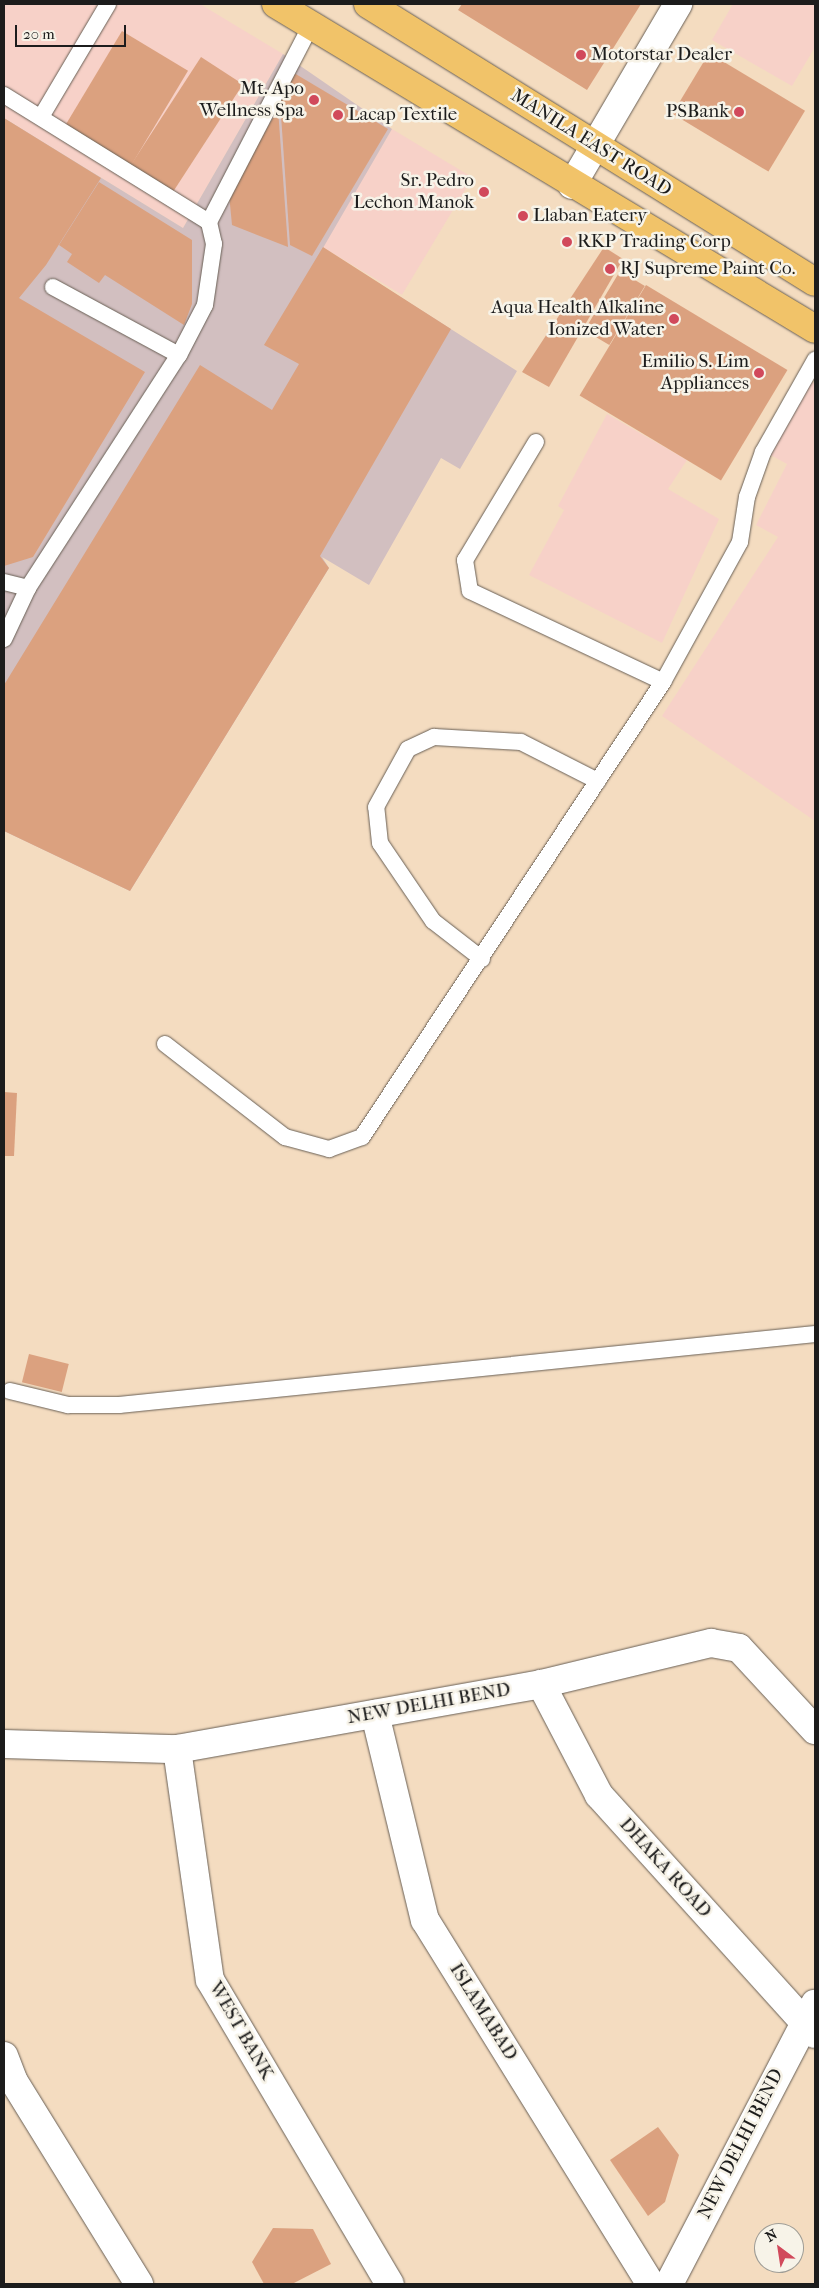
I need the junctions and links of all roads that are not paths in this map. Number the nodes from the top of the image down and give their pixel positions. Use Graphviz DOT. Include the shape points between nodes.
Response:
graph roads {
  1 [pos="108,4"];
  2 [pos="276,4"];
  3 [pos="368,4"];
  4 [pos="678,4"];
  5 [pos="311,25"];
  6 [pos="4,95"];
  7 [pos="41,117"];
  8 [pos="595,146"];
  9 [pos="572,185"];
  10 [pos="209,222"];
  11 [pos="815,282"];
  12 [pos="53,287"];
  13 [pos="815,329"];
  14 [pos="180,355"];
  15 [pos="815,360"];
  16 [pos="536,442"];
  17 [pos="4,582"];
  18 [pos="28,588"];
  19 [pos="4,639"];
  20 [pos="663,682"];
  21 [pos="598,781"];
  22 [pos="482,960"];
  23 [pos="165,1044"];
  24 [pos="815,1334"];
  25 [pos="10,1391"];
  26 [pos="541,1684"];
  27 [pos="375,1714"];
  28 [pos="815,1730"];
  29 [pos="4,1744"];
  30 [pos="177,1749"];
  31 [pos="811,2020"];
  32 [pos="4,2056"];
  33 [pos="139,2284"];
  34 [pos="390,2284"];
  35 [pos="651,2284"];
  36 [pos="670,2284"];
  1 -- 7 [label="lane"];
  2 -- 5 [label="main road"];
  3 -- 8 [label="main road, MANILA EAST ROAD"];
  4 -- 8 [label="street"];
  5 -- 9 [label="main road"];
  5 -- 10 [label="lane"];
  6 -- 7 [label="lane"];
  7 -- 10 [label="lane"];
  8 -- 9 [label="street"];
  8 -- 11 [label="main road, MANILA EAST ROAD"];
  9 -- 13 [label="main road"];
  10 -- 14 [label="lane" via="214,244 205,305"];
  12 -- 14 [label="lane"];
  14 -- 18 [label="lane"];
  15 -- 20 [label="lane" via="763,452 747,497 740,542"];
  16 -- 20 [label="lane" via="465,560 470,591"];
  17 -- 18 [label="lane"];
  18 -- 19 [label="lane"];
  20 -- 21 [label="lane"];
  21 -- 22 [label="lane"];
  21 -- 22 [label="lane" via="521,742 434,736 408,749 376,807 380,843 433,921"];
  22 -- 23 [label="lane" via="362,1137 329,1149 285,1137"];
  24 -- 25 [label="lane" via="119,1405 68,1405"];
  26 -- 27 [label="street, NEW DELHI BEND"];
  26 -- 28 [label="street, NEW DELHI BEND" via="710,1643 739,1648"];
  26 -- 31 [label="street, DHAKA ROAD" via="599,1795"];
  27 -- 30 [label="street, NEW DELHI BEND"];
  27 -- 35 [label="street, ISLAMABAD" via="426,1920"];
  29 -- 30 [label="street, NEW DELHI BEND"];
  30 -- 34 [label="street, WEST BANK" via="210,1980"];
  31 -- 36 [label="street, NEW DELHI BEND"];
  32 -- 33 [label="street" via="13,2080"];
}
